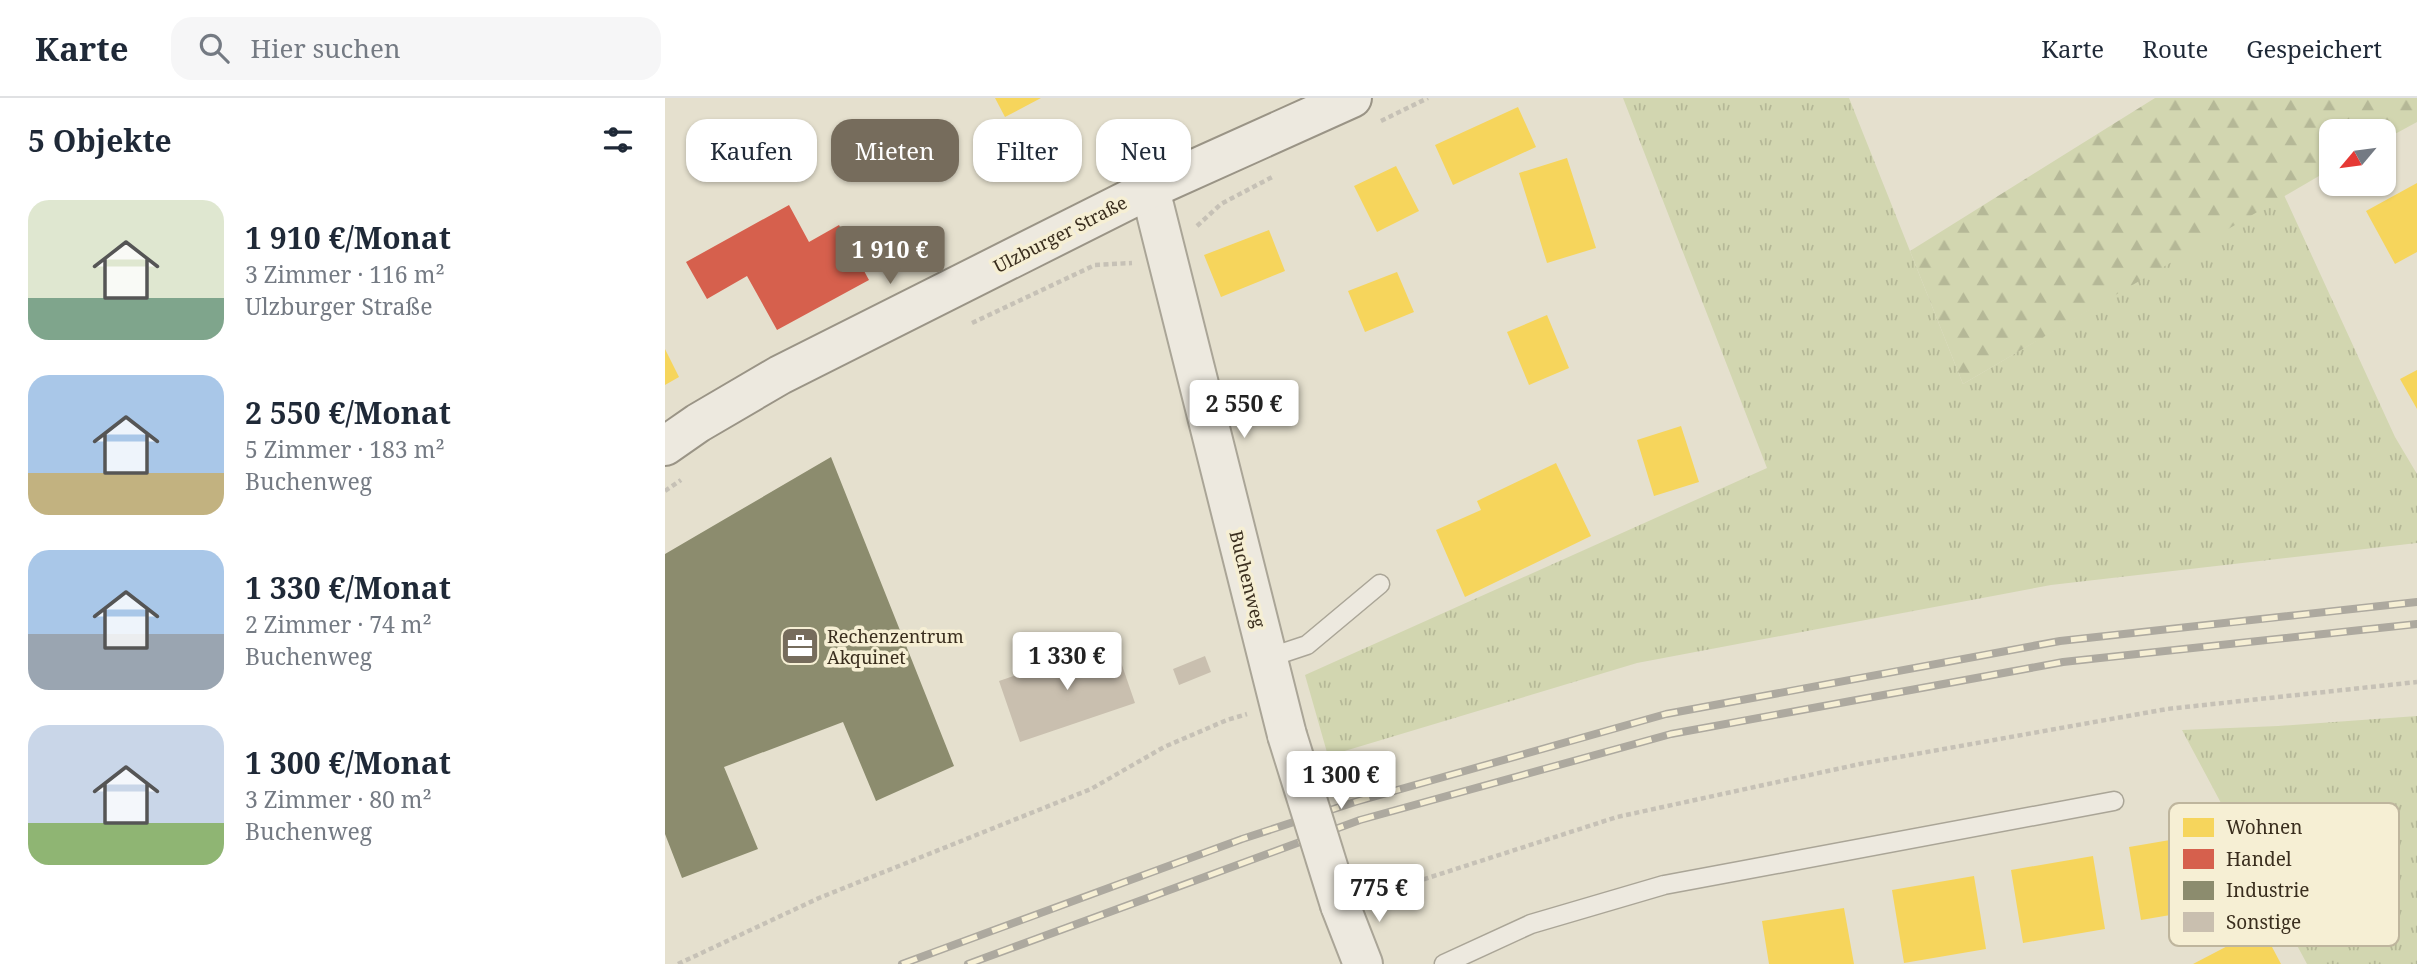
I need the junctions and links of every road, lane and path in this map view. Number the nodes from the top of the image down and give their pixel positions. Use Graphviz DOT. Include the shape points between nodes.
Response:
graph roads {
  1 [pos="1352,98"];
  2 [pos="1150,189"];
  3 [pos="1129,265"];
  4 [pos="961,328"];
  5 [pos="665,446"];
  6 [pos="687,476"];
  7 [pos="665,491"];
  8 [pos="1380,584"];
  9 [pos="1268,658"];
  10 [pos="2417,682"];
  11 [pos="1283,719"];
  12 [pos="2114,801"];
  13 [pos="1340,905"];
  14 [pos="678,964"];
  15 [pos="1363,964"];
  16 [pos="1444,964"];
  1 -- 2 [label="street, Ulzburger Straße"];
  2 -- 5 [label="street, Ulzburger Straße" via="780,375"];
  2 -- 9 [label="street, Buchenweg"];
  3 -- 4 [label="path" via="1095,265"];
  6 -- 7 [label="path"];
  8 -- 9 [label="lane" via="1307,645"];
  9 -- 11 [label="street, Buchenweg"];
  10 -- 13 [label="path" via="2167,709 1860,764 1617,817"];
  11 -- 13 [label="street, Buchenweg, bridge"];
  11 -- 14 [label="path" via="1214,725 1164,747 1091,789 819,898"];
  12 -- 16 [label="lane" via="1664,885 1531,924"];
  13 -- 15 [label="street, Buchenweg"];
}
